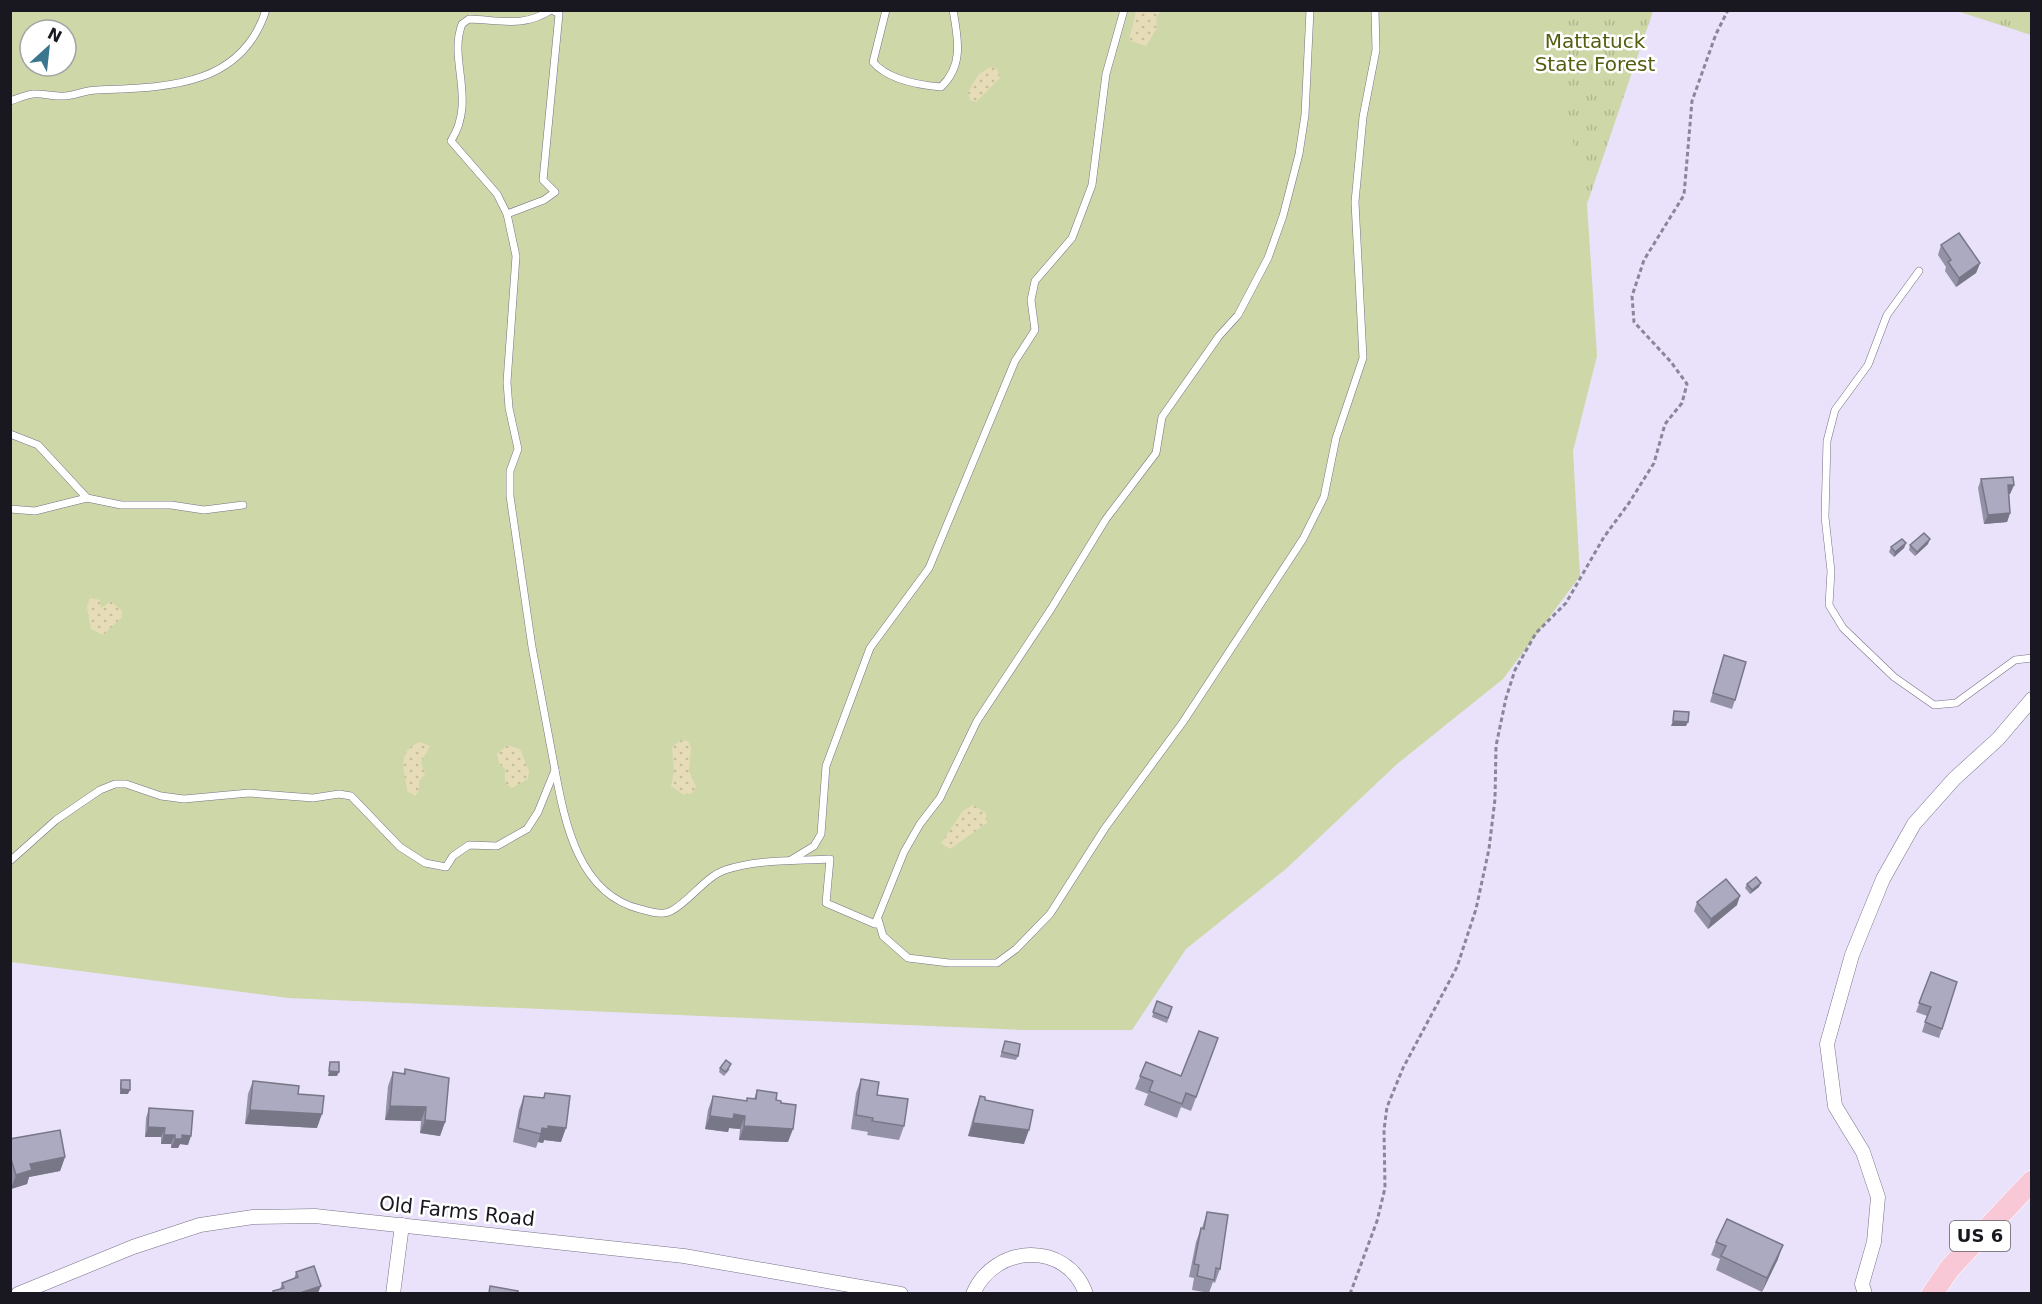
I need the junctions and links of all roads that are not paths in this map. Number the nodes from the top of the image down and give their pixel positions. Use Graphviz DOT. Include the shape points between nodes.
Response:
graph roads {
  1 [pos="266,10"];
  2 [pos="552,10"];
  3 [pos="886,10"];
  4 [pos="953,10"];
  5 [pos="1124,10"];
  6 [pos="1310,10"];
  7 [pos="1375,10"];
  8 [pos="10,101"];
  9 [pos="507,214"];
  10 [pos="1920,271"];
  11 [pos="10,434"];
  12 [pos="87,498"];
  13 [pos="243,505"];
  14 [pos="10,509"];
  15 [pos="2031,658"];
  16 [pos="2031,699"];
  17 [pos="555,770"];
  18 [pos="10,861"];
  19 [pos="790,862"];
  20 [pos="878,919"];
  21 [pos="2031,1181"];
  22 [pos="402,1225"];
  23 [pos="18,1293"];
  24 [pos="393,1293"];
  25 [pos="901,1293"];
  26 [pos="973,1293"];
  27 [pos="1086,1293"];
  28 [pos="1865,1293"];
  29 [pos="1932,1293"];
  1 -- 8 [label="lane" via="247,49 190,82 64,96 33,94"];
  2 -- 9 [label="lane" via="559,14 543,180 555,192"];
  2 -- 9 [label="lane" via="520,23 469,19 460,30 463,111 451,141 497,194"];
  3 -- 4 [label="lane" via="873,62 881,71 922,86 941,87 955,68 958,54"];
  5 -- 19 [label="lane" via="1106,74 1092,185 1072,238 1035,281 1031,300 1035,330 1015,361 933,560 870,648 826,766 821,834 814,846"];
  6 -- 20 [label="lane" via="1305,115 1299,154 1268,258 1238,315 1162,417 1155,453 1106,519 976,721 940,798 904,852"];
  7 -- 20 [label="lane" via="1376,50 1363,117 1355,202 1363,358 1336,438 1324,497 1303,539 1050,914 1016,949 997,963 908,958 883,936"];
  9 -- 17 [label="lane" via="516,256 507,382 509,408 518,438 510,471 510,496"];
  10 -- 15 [label="lane" via="1887,315 1868,365 1835,410 1827,441 1829,605 1843,628 1886,669 1934,705 1956,703 2015,660"];
  11 -- 12 [label="lane" via="38,445"];
  12 -- 13 [label="lane" via="121,505 171,505 204,510"];
  12 -- 14 [label="lane" via="35,511"];
  16 -- 28 [label="street" via="1998,739 1954,779 1914,824 1883,879 1852,955 1827,1044 1835,1106 1863,1152 1878,1197 1874,1242 1862,1284"];
  17 -- 18 [label="lane" via="527,829 497,846 469,845 453,856 446,867 425,863 400,847 351,796 249,794 184,799 160,796 126,784 100,790 49,826"];
  17 -- 19 [label="lane" via="568,831 588,874 620,904 669,912 722,871"];
  19 -- 20 [label="lane" via="830,859 826,903 875,924"];
  21 -- 29 [label="main road, US 6" via="1950,1268"];
  22 -- 23 [label="street, Old Farms Road" via="315,1216 253,1217 200,1225"];
  22 -- 24 [label="street"];
  22 -- 25 [label="street, Old Farms Road" via="684,1256"];
  26 -- 27 [label="street" via="980,1279 1003,1259 1030,1254 1054,1258 1070,1269"];
}
